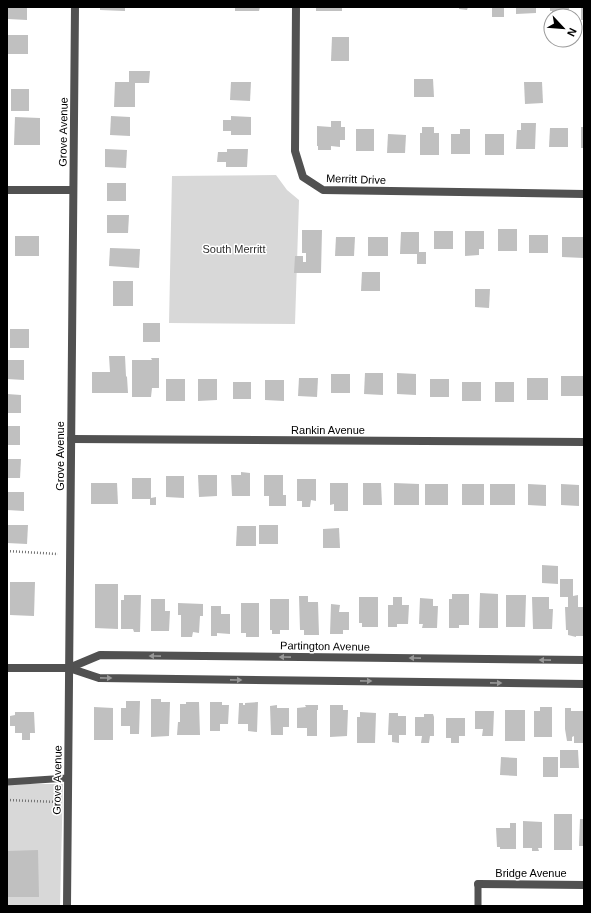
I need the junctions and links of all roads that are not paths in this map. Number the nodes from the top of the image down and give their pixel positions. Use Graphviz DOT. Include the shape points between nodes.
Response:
graph roads {
  1 [pos="75,7"];
  2 [pos="296,7"];
  3 [pos="7,190"];
  4 [pos="73,190"];
  5 [pos="584,194"];
  6 [pos="71,439"];
  7 [pos="584,442"];
  8 [pos="584,660"];
  9 [pos="7,668"];
  10 [pos="69,668"];
  11 [pos="584,684"];
  12 [pos="68,778"];
  13 [pos="7,782"];
  14 [pos="478,884"];
  15 [pos="584,884"];
  16 [pos="67,906"];
  17 [pos="478,906"];
  1 -- 4 [label="street, Grove Avenue"];
  2 -- 5 [label="street, Merritt Drive" via="295,151 303,177 323,190"];
  3 -- 4 [label="street"];
  4 -- 6 [label="street, Grove Avenue"];
  6 -- 7 [label="street, Rankin Avenue"];
  6 -- 10 [label="street, Grove Avenue"];
  8 -- 10 [label="street, Partington Avenue, one-way" via="100,655"];
  9 -- 10 [label="street, Partington Avenue"];
  10 -- 11 [label="street, Partington Avenue, one-way" via="99,678"];
  10 -- 12 [label="street, Grove Avenue"];
  12 -- 13 [label="lane"];
  12 -- 16 [label="street, Grove Avenue"];
  14 -- 15 [label="street, Bridge Avenue"];
  14 -- 17 [label="lane"];
}
